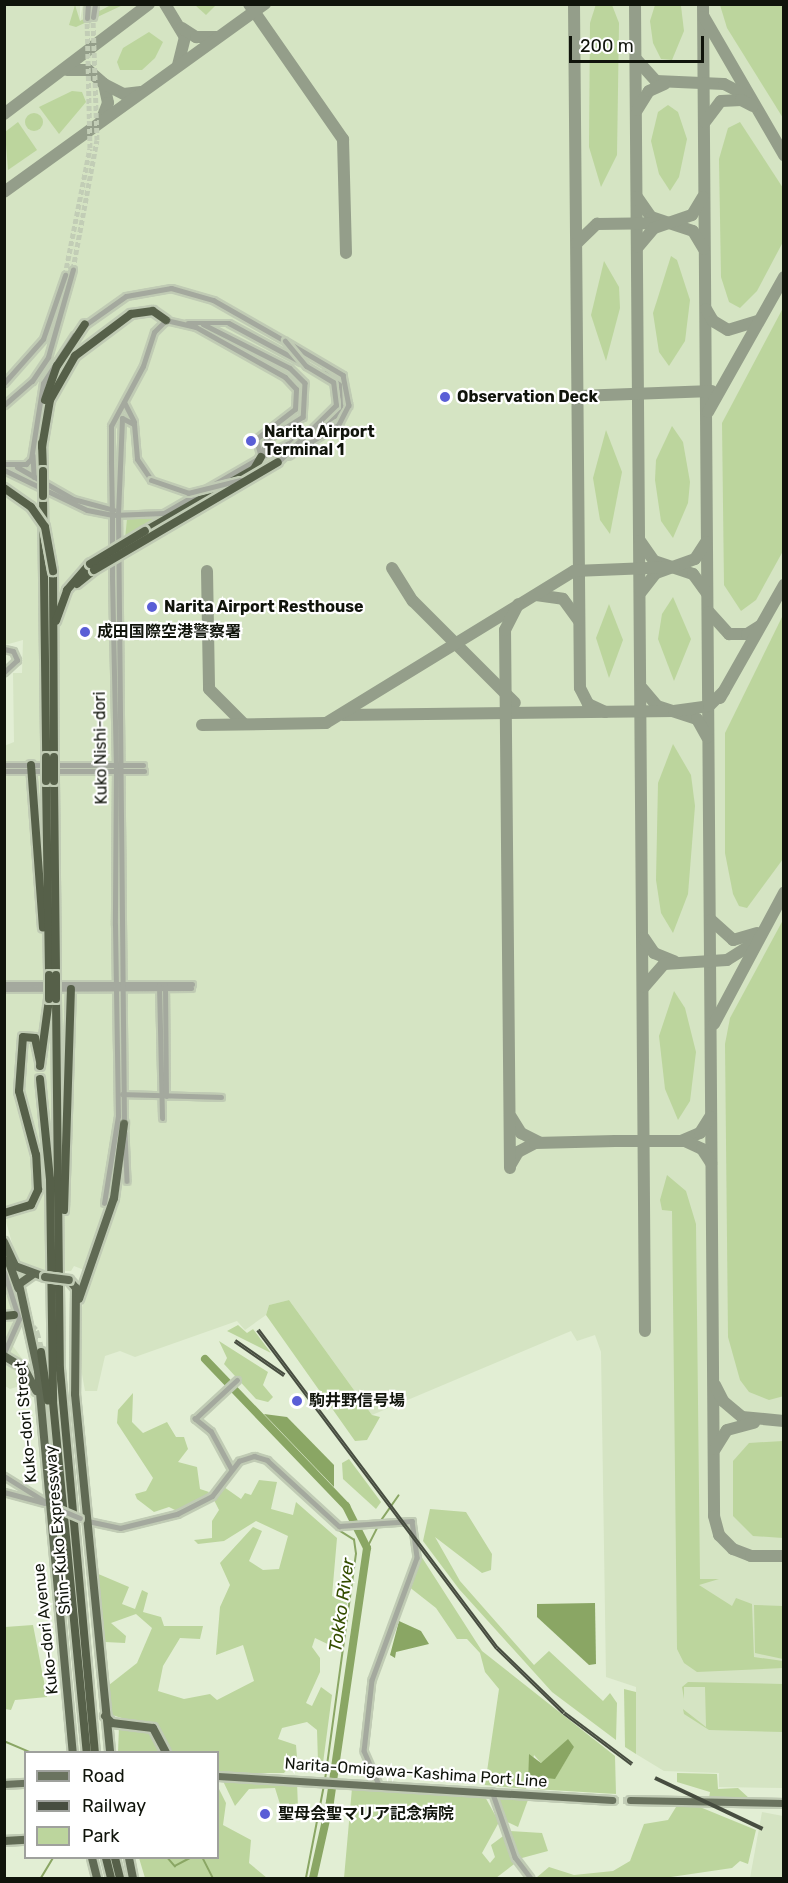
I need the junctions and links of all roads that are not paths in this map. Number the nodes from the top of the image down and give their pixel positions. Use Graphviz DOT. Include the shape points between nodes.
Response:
graph roads {
  1 [pos="88,4"];
  2 [pos="95,4"];
  3 [pos="73,269"];
  4 [pos="65,275"];
  5 [pos="166,320"];
  6 [pos="187,323"];
  7 [pos="197,323"];
  8 [pos="85,324"];
  9 [pos="285,341"];
  10 [pos="48,378"];
  11 [pos="4,383"];
  12 [pos="124,402"];
  13 [pos="4,405"];
  14 [pos="134,424"];
  15 [pos="42,447"];
  16 [pos="33,454"];
  17 [pos="289,456"];
  18 [pos="261,457"];
  19 [pos="278,462"];
  20 [pos="5,466"];
  21 [pos="38,472"];
  22 [pos="35,482"];
  23 [pos="4,488"];
  24 [pos="111,508"];
  25 [pos="115,514"];
  26 [pos="92,567"];
  27 [pos="4,649"];
  28 [pos="53,649"];
  29 [pos="4,667"];
  30 [pos="12,668"];
  31 [pos="4,672"];
  32 [pos="50,757"];
  33 [pos="4,765"];
  34 [pos="31,768"];
  35 [pos="119,768"];
  36 [pos="143,768"];
  37 [pos="4,771"];
  38 [pos="50,781"];
  39 [pos="47,946"];
  40 [pos="53,975"];
  41 [pos="4,984"];
  42 [pos="116,986"];
  43 [pos="124,986"];
  44 [pos="162,986"];
  45 [pos="191,986"];
  46 [pos="4,989"];
  47 [pos="71,989"];
  48 [pos="53,999"];
  49 [pos="40,1079"];
  50 [pos="121,1094"];
  51 [pos="164,1095"];
  52 [pos="221,1097"];
  53 [pos="162,1118"];
  54 [pos="124,1124"];
  55 [pos="127,1181"];
  56 [pos="104,1203"];
  57 [pos="4,1213"];
  58 [pos="4,1242"];
  59 [pos="4,1250"];
  60 [pos="4,1272"];
  61 [pos="32,1275"];
  62 [pos="23,1304"];
  63 [pos="59,1304"];
  64 [pos="14,1315"];
  65 [pos="4,1316"];
  66 [pos="73,1337"];
  67 [pos="41,1352"];
  68 [pos="4,1354"];
  69 [pos="4,1361"];
  70 [pos="29,1375"];
  71 [pos="237,1380"];
  72 [pos="40,1419"];
  73 [pos="231,1468"];
  74 [pos="4,1476"];
  75 [pos="4,1492"];
  76 [pos="62,1497"];
  77 [pos="50,1505"];
  78 [pos="83,1519"];
  79 [pos="105,1716"];
  80 [pos="115,1723"];
  81 [pos="107,1734"];
  82 [pos="74,1751"];
  83 [pos="87,1751"];
  84 [pos="95,1751"];
  85 [pos="110,1751"];
  86 [pos="165,1751"];
  87 [pos="219,1776"];
  88 [pos="24,1783"];
  89 [pos="4,1784"];
  90 [pos="379,1784"];
  91 [pos="492,1791"];
  92 [pos="612,1800"];
  93 [pos="630,1800"];
  94 [pos="783,1803"];
  95 [pos="24,1840"];
  96 [pos="4,1841"];
  97 [pos="92,1859"];
  98 [pos="106,1859"];
  99 [pos="115,1859"];
  100 [pos="129,1859"];
  101 [pos="97,1878"];
  102 [pos="111,1878"];
  103 [pos="120,1878"];
  104 [pos="133,1878"];
  105 [pos="531,1878"];
  1 -- 2 [label="street" via="90,17"];
  3 -- 13 [label="street" via="48,357 32,381"];
  4 -- 11 [label="street" via="46,332"];
  5 -- 6 [label="street"];
  5 -- 12 [label="street, Kuko Nishi-dori" via="154,332"];
  5 -- 15 [label="highway" via="153,311 130,314 81,350 52,393"];
  6 -- 7 [label="street"];
  6 -- 18 [label="street" via="293,385 295,409 256,439"];
  7 -- 18 [label="street" via="220,329 280,362 305,382 303,417 267,440"];
  7 -- 18 [label="street" via="229,322 339,385 334,416"];
  8 -- 9 [label="street" via="126,296 171,288 213,300"];
  8 -- 10 [label="highway"];
  9 -- 17 [label="street, bridge" via="306,366 333,382 336,405 332,414 301,434"];
  9 -- 17 [label="street, bridge" via="343,375 349,405 339,425"];
  10 -- 15 [label="highway"];
  10 -- 16 [label="street" via="34,418"];
  12 -- 14 [label="street"];
  12 -- 24 [label="street, Kuko Nishi-dori" via="111,426"];
  14 -- 19 [label="street, bridge" via="137,459 151,480 173,491 200,492"];
  14 -- 25 [label="street" via="126,417 119,423"];
  15 -- 21 [label="highway"];
  16 -- 20 [label="street" via="26,464"];
  16 -- 21 [label="street"];
  17 -- 19 [label="street, bridge"];
  18 -- 25 [label="street" via="170,511"];
  18 -- 26 [label="highway, bridge" via="254,469 145,531"];
  19 -- 26 [label="highway, bridge"];
  20 -- 21 [label="street"];
  20 -- 22 [label="street"];
  21 -- 22 [label="street"];
  21 -- 24 [label="street" via="73,500"];
  21 -- 32 [label="highway, bridge" via="43,496"];
  22 -- 25 [label="street" via="72,505"];
  23 -- 28 [label="highway, bridge" via="21,498 45,526 53,571"];
  24 -- 25 [label="street, Kuko Nishi-dori"];
  25 -- 35 [label="street, Kuko Nishi-dori"];
  26 -- 28 [label="highway" via="67,590 57,615"];
  27 -- 30 [label="street" via="16,655"];
  28 -- 32 [label="highway"];
  29 -- 30 [label="street"];
  30 -- 31 [label="street"];
  32 -- 38 [label="highway, bridge"];
  33 -- 34 [label="street"];
  34 -- 35 [label="street"];
  34 -- 37 [label="street"];
  34 -- 39 [label="highway"];
  35 -- 36 [label="street"];
  35 -- 42 [label="street, Kuko Nishi-dori"];
  35 -- 43 [label="street, Kuko Nishi-dori"];
  38 -- 39 [label="highway"];
  38 -- 40 [label="highway"];
  39 -- 40 [label="highway"];
  40 -- 48 [label="highway, bridge"];
  41 -- 42 [label="street"];
  42 -- 43 [label="street"];
  42 -- 47 [label="street"];
  42 -- 50 [label="street, Kuko Nishi-dori"];
  43 -- 44 [label="street"];
  43 -- 50 [label="street, Kuko Nishi-dori"];
  44 -- 45 [label="street"];
  44 -- 51 [label="street"];
  46 -- 47 [label="street"];
  47 -- 63 [label="highway"];
  48 -- 57 [label="highway" via="40,1064 35,1038 23,1037 19,1090 36,1155 38,1190 31,1205"];
  48 -- 63 [label="highway"];
  49 -- 76 [label="highway" via="50,1179 51,1369"];
  50 -- 51 [label="street"];
  50 -- 54 [label="street, Kuko Nishi-dori"];
  50 -- 56 [label="street, Kuko Nishi-dori" via="116,1153"];
  51 -- 52 [label="street"];
  51 -- 53 [label="street"];
  54 -- 55 [label="street"];
  54 -- 66 [label="highway" via="114,1198 84,1281"];
  58 -- 61 [label="highway" via="15,1266"];
  59 -- 62 [label="highway"];
  60 -- 68 [label="street" via="19,1319"];
  61 -- 62 [label="highway" via="20,1281"];
  61 -- 66 [label="highway, bridge" via="69,1280 76,1288"];
  62 -- 72 [label="highway, Kuko-dori Street" via="38,1371"];
  63 -- 84 [label="highway, Shin-Kuko Expressway" via="73,1534"];
  64 -- 65 [label="highway"];
  66 -- 78 [label="highway"];
  67 -- 76 [label="highway"];
  68 -- 70 [label="highway"];
  69 -- 70 [label="highway"];
  70 -- 72 [label="highway"];
  71 -- 73 [label="street" via="195,1419 211,1432"];
  72 -- 77 [label="highway, Kuko-dori Street"];
  73 -- 78 [label="street" via="212,1496 177,1514 120,1528"];
  73 -- 90 [label="street" via="254,1456 267,1460 318,1511 352,1528 386,1526 404,1517 412,1521 417,1558 372,1680 364,1751"];
  74 -- 77 [label="street"];
  75 -- 77 [label="street"];
  76 -- 83 [label="highway, Shin-Kuko Expressway"];
  77 -- 78 [label="street, bridge"];
  77 -- 82 [label="highway, Kuko-dori Avenue"];
  78 -- 79 [label="highway"];
  79 -- 80 [label="highway"];
  79 -- 81 [label="highway"];
  80 -- 81 [label="highway"];
  80 -- 86 [label="highway" via="153,1728"];
  81 -- 85 [label="highway"];
  87 -- 90 [label="main road, Narita-Omigawa-Kashima Port Line"];
  88 -- 89 [label="main road"];
  90 -- 91 [label="main road, Narita-Omigawa-Kashima Port Line"];
  91 -- 92 [label="main road, Narita-Omigawa-Kashima Port Line"];
  91 -- 105 [label="street" via="515,1857"];
  93 -- 94 [label="main road"];
  95 -- 96 [label="highway"];
  97 -- 101 [label="highway"];
  98 -- 102 [label="highway"];
  99 -- 103 [label="highway"];
  100 -- 104 [label="highway"];
}
